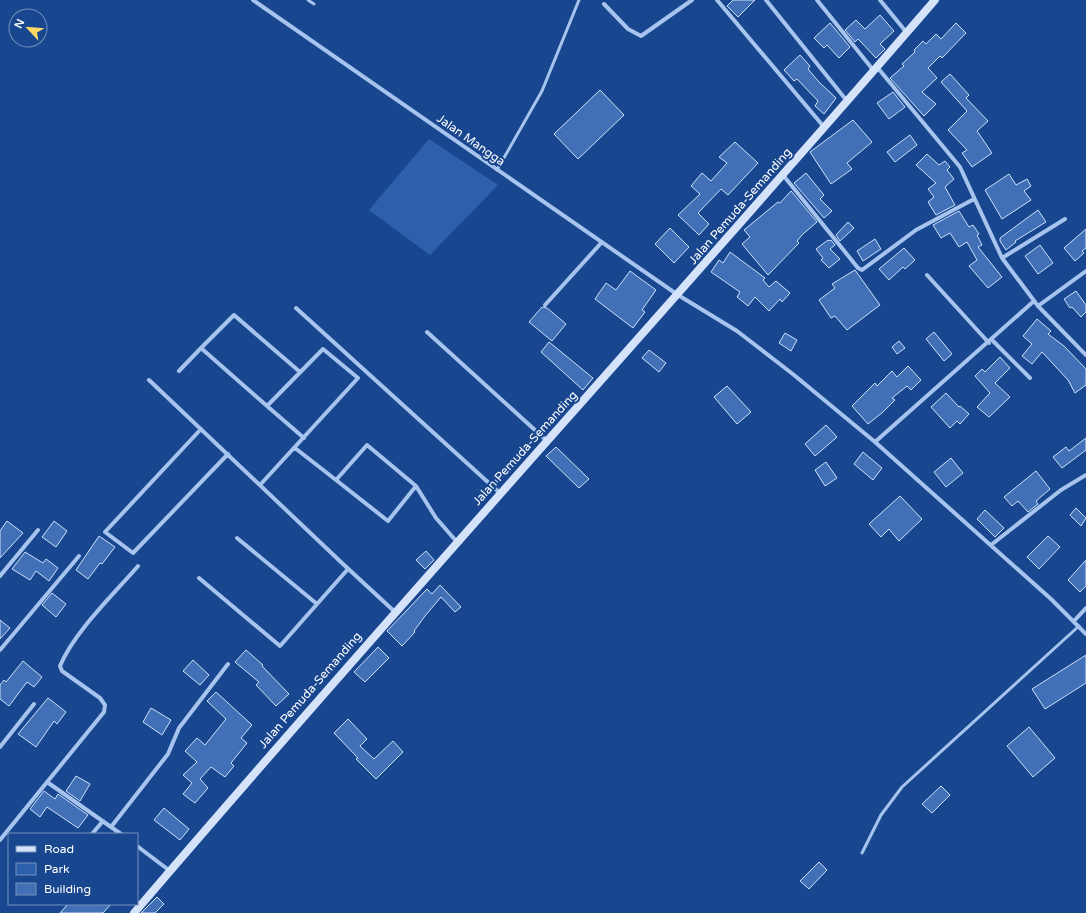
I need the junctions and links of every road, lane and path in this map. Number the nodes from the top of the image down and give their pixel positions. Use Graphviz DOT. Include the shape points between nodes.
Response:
graph roads {
  1 [pos="253,0"];
  2 [pos="308,0"];
  3 [pos="579,0"];
  4 [pos="692,0"];
  5 [pos="717,0"];
  6 [pos="766,0"];
  7 [pos="817,0"];
  8 [pos="880,0"];
  9 [pos="935,0"];
  10 [pos="314,4"];
  11 [pos="604,4"];
  12 [pos="907,33"];
  13 [pos="876,69"];
  14 [pos="848,101"];
  15 [pos="825,127"];
  16 [pos="497,170"];
  17 [pos="782,175"];
  18 [pos="974,199"];
  19 [pos="1065,219"];
  20 [pos="602,242"];
  21 [pos="1002,258"];
  22 [pos="1086,271"];
  23 [pos="927,275"];
  24 [pos="678,295"];
  25 [pos="1034,301"];
  26 [pos="545,305"];
  27 [pos="1038,306"];
  28 [pos="296,308"];
  29 [pos="427,332"];
  30 [pos="990,342"];
  31 [pos="200,348"];
  32 [pos="1086,356"];
  33 [pos="179,371"];
  34 [pos="300,372"];
  35 [pos="1030,378"];
  36 [pos="149,380"];
  37 [pos="267,406"];
  38 [pos="201,429"];
  39 [pos="538,434"];
  40 [pos="304,438"];
  41 [pos="547,442"];
  42 [pos="875,442"];
  43 [pos="295,448"];
  44 [pos="228,454"];
  45 [pos="1086,474"];
  46 [pos="336,480"];
  47 [pos="260,485"];
  48 [pos="416,486"];
  49 [pos="492,486"];
  50 [pos="501,494"];
  51 [pos="38,530"];
  52 [pos="237,538"];
  53 [pos="458,542"];
  54 [pos="991,545"];
  55 [pos="79,556"];
  56 [pos="138,566"];
  57 [pos="348,569"];
  58 [pos="0,576"];
  59 [pos="199,578"];
  60 [pos="317,604"];
  61 [pos="1086,608"];
  62 [pos="395,612"];
  63 [pos="1074,621"];
  64 [pos="1079,626"];
  65 [pos="1086,634"];
  66 [pos="0,650"];
  67 [pos="228,664"];
  68 [pos="34,704"];
  69 [pos="0,747"];
  70 [pos="47,782"];
  71 [pos="103,821"];
  72 [pos="111,826"];
  73 [pos="93,833"];
  74 [pos="120,833"];
  75 [pos="0,840"];
  76 [pos="138,847"];
  77 [pos="862,853"];
  78 [pos="170,871"];
  79 [pos="134,913"];
  1 -- 16 [label="street, Jalan Mangga"];
  2 -- 10 [label="lane"];
  3 -- 16 [label="lane" via="542,91"];
  4 -- 11 [label="street" via="641,36 628,29"];
  5 -- 15 [label="street"];
  6 -- 14 [label="street"];
  7 -- 13 [label="street"];
  8 -- 12 [label="street"];
  9 -- 12 [label="main road, Jalan Pemuda-Semanding"];
  12 -- 13 [label="main road, Jalan Pemuda-Semanding"];
  13 -- 14 [label="main road, Jalan Pemuda-Semanding"];
  13 -- 18 [label="street" via="960,167"];
  14 -- 15 [label="main road, Jalan Pemuda-Semanding"];
  15 -- 17 [label="main road, Jalan Pemuda-Semanding"];
  16 -- 20 [label="street, Jalan Mangga"];
  17 -- 18 [label="street" via="862,270 916,230"];
  17 -- 24 [label="main road, Jalan Pemuda-Semanding"];
  18 -- 21 [label="street"];
  19 -- 21 [label="street"];
  20 -- 24 [label="street, Jalan Mangga"];
  20 -- 26 [label="street"];
  21 -- 25 [label="street"];
  22 -- 27 [label="street"];
  23 -- 30 [label="street"];
  24 -- 41 [label="main road, Jalan Pemuda-Semanding"];
  24 -- 42 [label="street, Jalan Mangga" via="736,331"];
  25 -- 27 [label="street"];
  25 -- 30 [label="street"];
  27 -- 32 [label="street"];
  28 -- 49 [label="street"];
  29 -- 39 [label="street"];
  30 -- 35 [label="street"];
  30 -- 42 [label="street"];
  31 -- 33 [label="street"];
  31 -- 34 [label="street" via="234,315"];
  31 -- 37 [label="street"];
  34 -- 37 [label="street"];
  34 -- 40 [label="street" via="323,349 358,378"];
  36 -- 38 [label="street"];
  37 -- 40 [label="street"];
  38 -- 44 [label="street"];
  38 -- 44 [label="street" via="105,532 133,553"];
  39 -- 41 [label="street"];
  39 -- 49 [label="street"];
  40 -- 43 [label="street"];
  41 -- 50 [label="main road, Jalan Pemuda-Semanding"];
  42 -- 54 [label="street, Jalan Mangga"];
  43 -- 46 [label="street"];
  43 -- 47 [label="street"];
  44 -- 47 [label="street"];
  45 -- 54 [label="street" via="1061,490"];
  46 -- 48 [label="street" via="367,445"];
  46 -- 48 [label="street" via="388,521"];
  47 -- 57 [label="street"];
  48 -- 53 [label="street" via="436,518"];
  49 -- 50 [label="street"];
  50 -- 53 [label="main road, Jalan Pemuda-Semanding"];
  51 -- 58 [label="street"];
  52 -- 60 [label="street"];
  53 -- 62 [label="main road, Jalan Pemuda-Semanding"];
  54 -- 63 [label="street, Jalan Mangga"];
  55 -- 66 [label="street"];
  56 -- 70 [label="street" via="84,629 60,666 62,672 100,698 105,705 104,712"];
  57 -- 60 [label="street"];
  57 -- 62 [label="street"];
  59 -- 60 [label="street" via="280,646"];
  61 -- 63 [label="street"];
  62 -- 78 [label="main road, Jalan Pemuda-Semanding"];
  63 -- 64 [label="street, Jalan Mangga"];
  64 -- 65 [label="street, Jalan Mangga"];
  64 -- 77 [label="lane" via="902,787 881,815"];
  67 -- 72 [label="street" via="179,728 168,754"];
  68 -- 69 [label="street"];
  70 -- 71 [label="street"];
  70 -- 75 [label="street"];
  71 -- 72 [label="street"];
  71 -- 73 [label="street"];
  72 -- 74 [label="street"];
  76 -- 78 [label="street"];
  78 -- 79 [label="main road, Jalan Pemuda-Semanding"];
}
